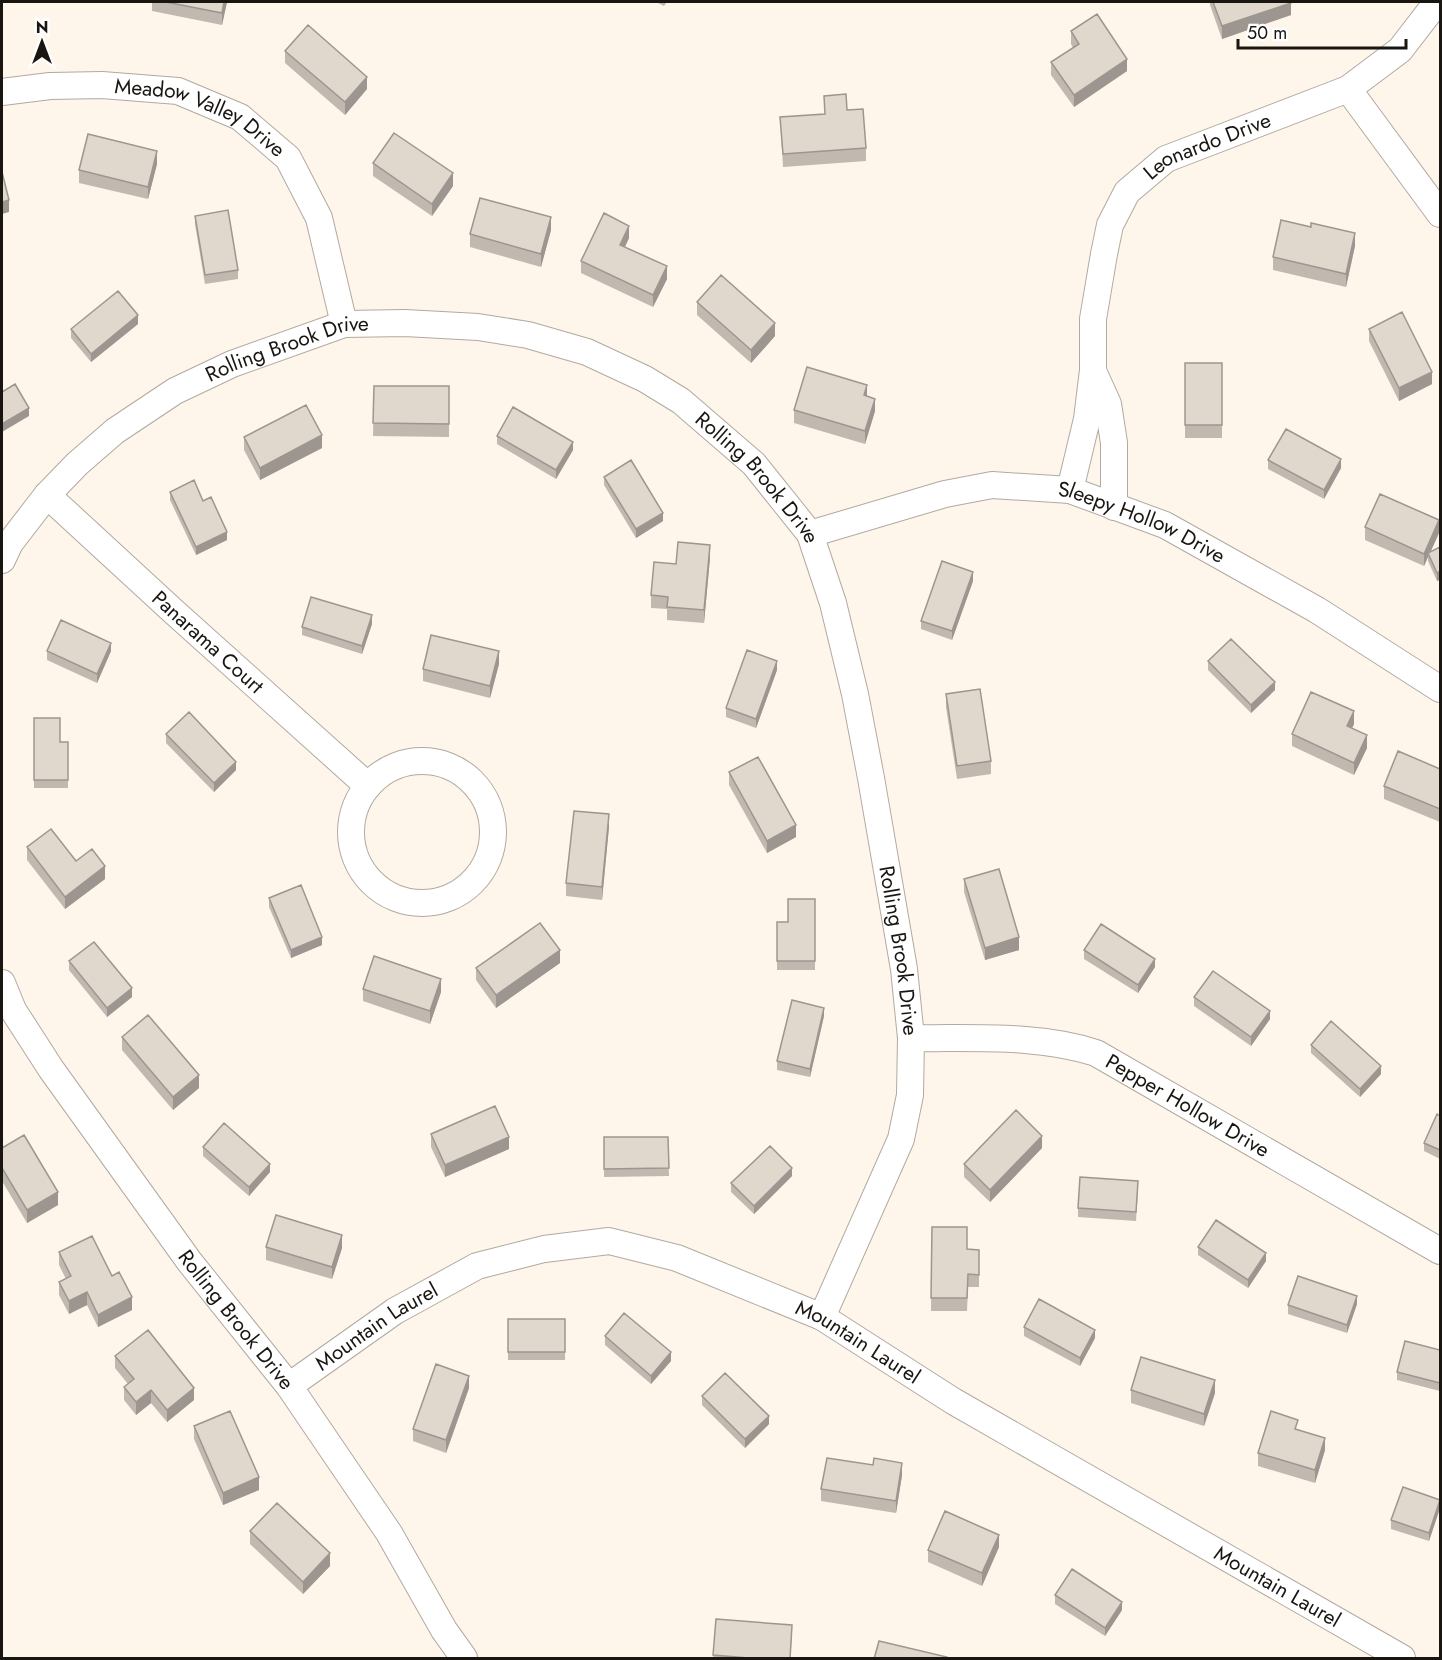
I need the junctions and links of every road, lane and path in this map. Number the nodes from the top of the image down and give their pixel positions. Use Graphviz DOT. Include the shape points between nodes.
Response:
graph roads {
  1 [pos="1437,2"];
  2 [pos="1348,90"];
  3 [pos="2,92"];
  4 [pos="1440,214"];
  5 [pos="345,324"];
  6 [pos="1093,370"];
  7 [pos="1070,490"];
  8 [pos="47,495"];
  9 [pos="1114,507"];
  10 [pos="810,534"];
  11 [pos="2,560"];
  12 [pos="1440,689"];
  13 [pos="368,786"];
  14 [pos="2,984"];
  15 [pos="7,1014"];
  16 [pos="911,1038"];
  17 [pos="1440,1251"];
  18 [pos="822,1317"];
  19 [pos="290,1386"];
  20 [pos="464,1659"];
  21 [pos="1402,1659"];
  1 -- 2 [label="street, Leonardo Drive" via="1400,50"];
  2 -- 4 [label="street"];
  2 -- 6 [label="street, Leonardo Drive" via="1166,159 1127,192 1110,225 1104,254 1093,319"];
  3 -- 5 [label="street, Meadow Valley Drive" via="102,85 178,91 240,117 288,158 320,219"];
  5 -- 8 [label="street, Rolling Brook Drive" via="232,364 175,391 115,430"];
  5 -- 10 [label="street, Rolling Brook Drive" via="478,327 528,335 587,352 681,401 754,464"];
  6 -- 7 [label="street, Leonardo Drive" via="1087,419"];
  6 -- 9 [label="street, Leonardo Drive" via="1108,404 1114,443"];
  7 -- 9 [label="street, Sleepy Hollow Drive"];
  7 -- 10 [label="street, Sleepy Hollow Drive" via="992,485 945,494"];
  8 -- 11 [label="street, Rolling Brook Drive" via="10,543"];
  8 -- 13 [label="street, Panarama Court"];
  9 -- 12 [label="street, Sleepy Hollow Drive" via="1165,525 1317,610"];
  10 -- 16 [label="street, Rolling Brook Drive" via="833,603 857,705 904,969"];
  13 -- 13 [label="street" via="390,769 417,761 444,765 469,778 486,800 494,826 490,854 477,878 455,896 428,903 401,900 376,887 359,865 351,838 355,810"];
  14 -- 15 [label="street, Rolling Brook Drive"];
  15 -- 19 [label="street, Rolling Brook Drive" via="189,1261"];
  16 -- 17 [label="street, Pepper Hollow Drive" via="1041,1041 1095,1053"];
  16 -- 18 [label="street, Rolling Brook Drive" via="910,1095 901,1139"];
  18 -- 19 [label="street, Mountain Laurel" via="677,1258 609,1241 544,1249 477,1266 394,1311"];
  18 -- 21 [label="street, Mountain Laurel" via="952,1401"];
  19 -- 20 [label="street, Rolling Brook Drive" via="389,1533"];
}
